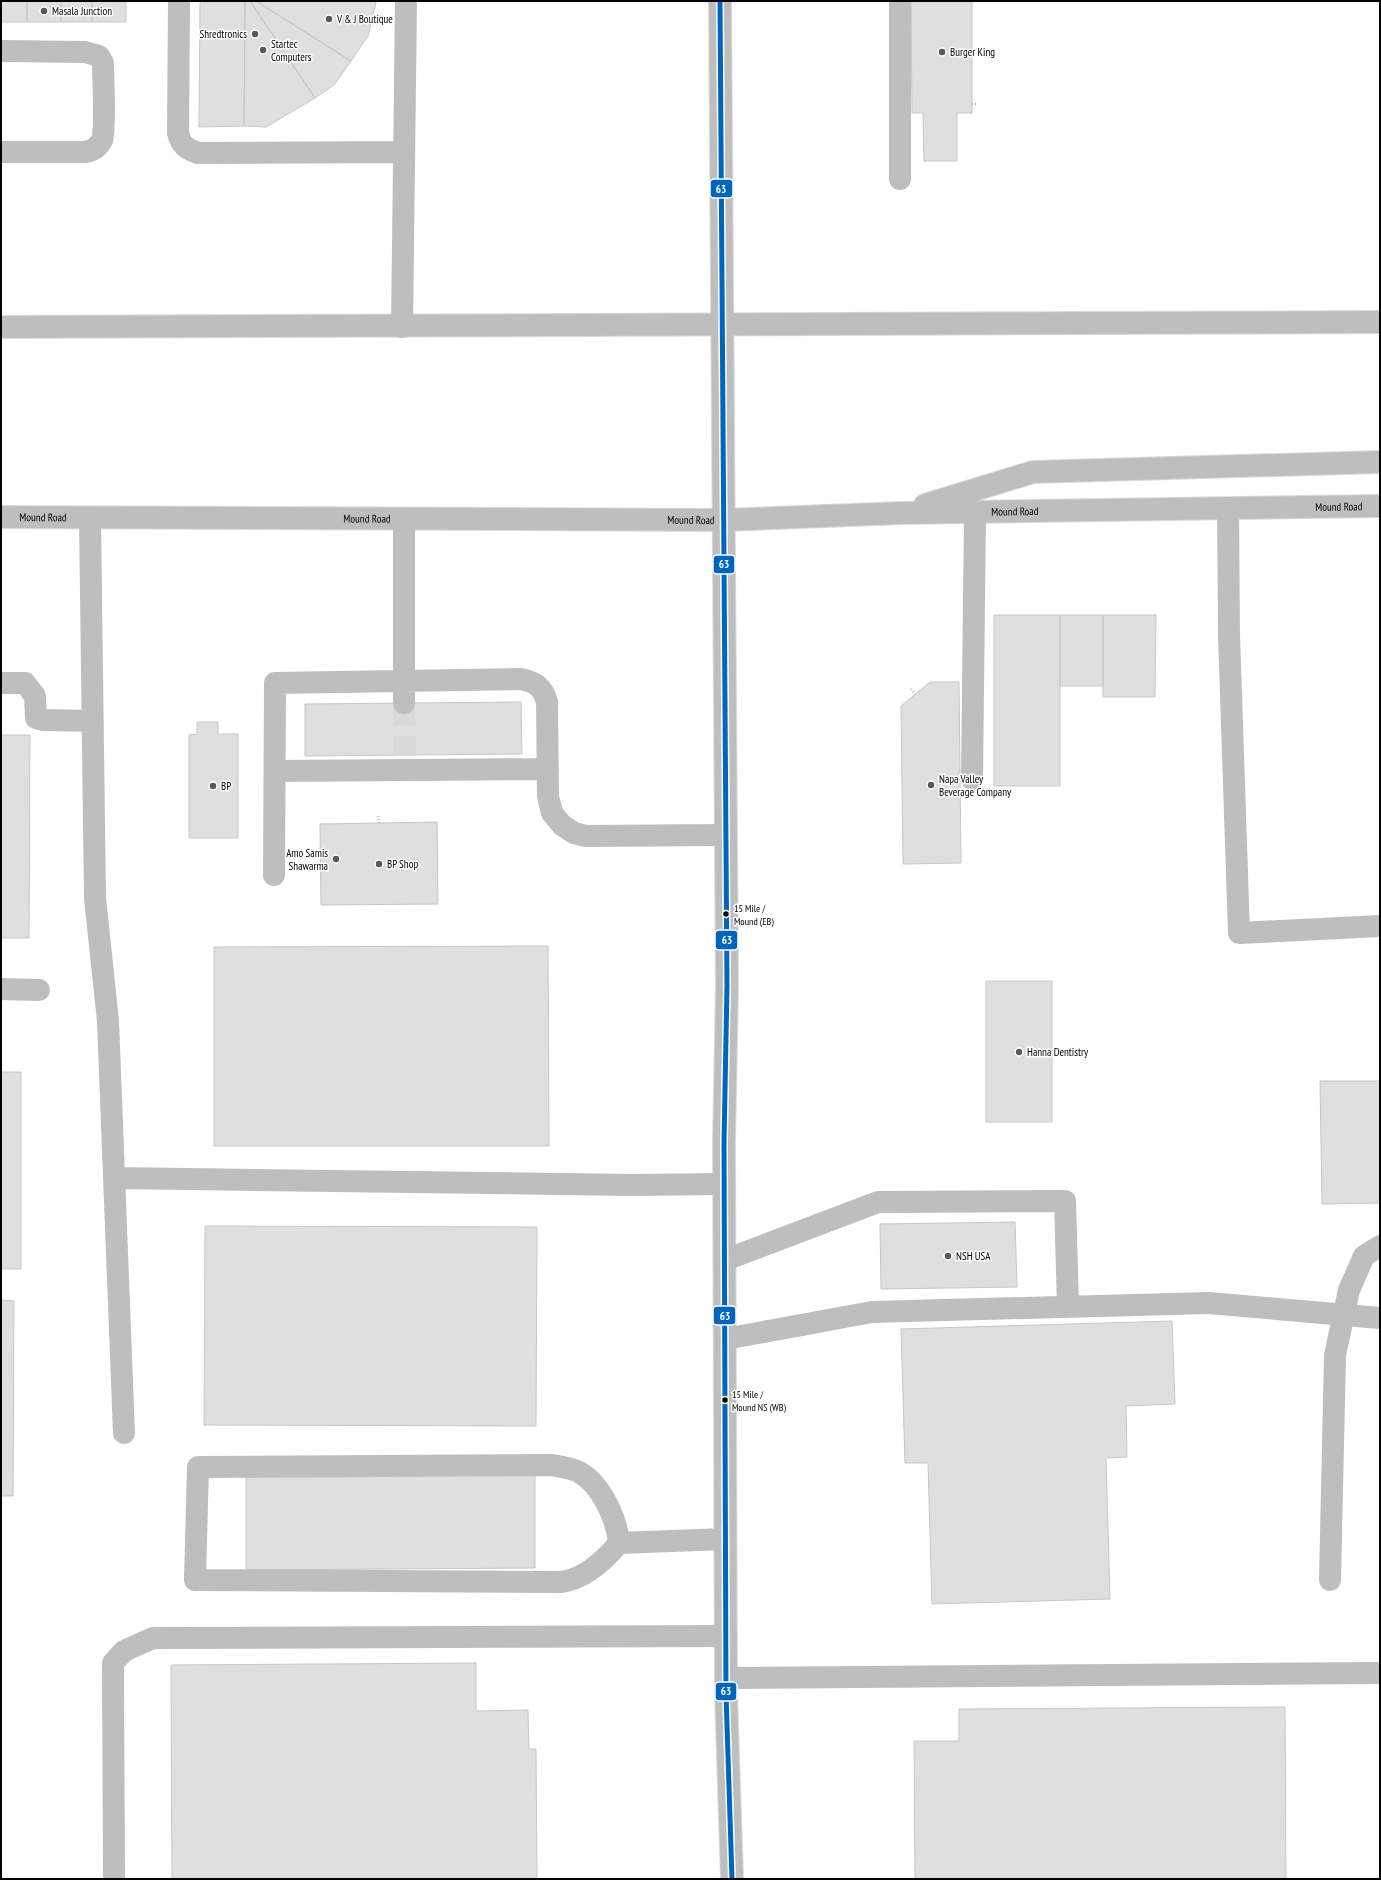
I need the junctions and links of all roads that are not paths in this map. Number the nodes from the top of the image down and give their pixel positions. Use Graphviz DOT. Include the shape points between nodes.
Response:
graph roads {
  1 [pos="179,1"];
  2 [pos="406,1"];
  3 [pos="720,1"];
  4 [pos="900,1"];
  5 [pos="1,51"];
  6 [pos="1,152"];
  7 [pos="404,152"];
  8 [pos="900,179"];
  9 [pos="1380,322"];
  10 [pos="723,323"];
  11 [pos="1,327"];
  12 [pos="402,327"];
  13 [pos="1380,462"];
  14 [pos="1380,506"];
  15 [pos="1228,508"];
  16 [pos="975,512"];
  17 [pos="901,513"];
  18 [pos="1,517"];
  19 [pos="90,518"];
  20 [pos="404,520"];
  21 [pos="724,520"];
  22 [pos="403,681"];
  23 [pos="1,683"];
  24 [pos="404,703"];
  25 [pos="92,721"];
  26 [pos="548,769"];
  27 [pos="275,770"];
  28 [pos="972,779"];
  29 [pos="725,835"];
  30 [pos="274,875"];
  31 [pos="1380,926"];
  32 [pos="1,989"];
  33 [pos="39,990"];
  34 [pos="114,1178"];
  35 [pos="724,1184"];
  36 [pos="1380,1246"];
  37 [pos="724,1260"];
  38 [pos="1068,1306"];
  39 [pos="1343,1316"];
  40 [pos="1380,1318"];
  41 [pos="725,1339"];
  42 [pos="124,1433"];
  43 [pos="726,1539"];
  44 [pos="619,1543"];
  45 [pos="1330,1580"];
  46 [pos="726,1636"];
  47 [pos="1380,1673"];
  48 [pos="726,1678"];
  49 [pos="114,1879"];
  50 [pos="732,1879"];
  1 -- 7 [label="main road" via="178,132 184,147 198,153"];
  2 -- 7 [label="main road"];
  3 -- 10 [label="main road"];
  4 -- 8 [label="main road"];
  5 -- 6 [label="main road" via="85,52 99,56 103,63 103,124 102,140 98,146 92,151"];
  7 -- 12 [label="main road"];
  9 -- 10 [label="main road"];
  10 -- 12 [label="main road"];
  10 -- 21 [label="main road"];
  11 -- 12 [label="main road"];
  13 -- 17 [label="main road" via="1033,472"];
  14 -- 15 [label="main road, Mound Road"];
  15 -- 16 [label="main road, Mound Road"];
  15 -- 31 [label="main road" via="1229,635 1239,933"];
  16 -- 17 [label="main road, Mound Road"];
  16 -- 28 [label="main road"];
  17 -- 21 [label="main road, Mound Road"];
  18 -- 19 [label="main road, Mound Road"];
  19 -- 20 [label="main road, Mound Road"];
  19 -- 25 [label="main road"];
  20 -- 21 [label="main road, Mound Road"];
  20 -- 22 [label="main road"];
  21 -- 29 [label="main road"];
  22 -- 24 [label="main road"];
  22 -- 26 [label="main road" via="521,679 538,685 544,692 547,702"];
  22 -- 27 [label="main road" via="275,683"];
  23 -- 25 [label="main road" via="25,683 35,696 36,718"];
  25 -- 34 [label="main road" via="95,898 108,1021"];
  26 -- 27 [label="main road" via="405,762"];
  26 -- 29 [label="main road" via="548,796 552,813 562,825 574,833 586,836"];
  27 -- 30 [label="main road"];
  29 -- 35 [label="main road" via="727,986"];
  32 -- 33 [label="main road"];
  34 -- 35 [label="main road"];
  34 -- 42 [label="main road"];
  35 -- 37 [label="main road"];
  36 -- 39 [label="main road" via="1364,1256 1349,1290"];
  37 -- 38 [label="main road" via="878,1202 1065,1201"];
  37 -- 41 [label="main road"];
  38 -- 39 [label="main road" via="1209,1304"];
  38 -- 41 [label="main road" via="872,1312"];
  39 -- 40 [label="main road"];
  39 -- 45 [label="main road" via="1335,1356"];
  41 -- 43 [label="main road"];
  43 -- 44 [label="main road"];
  43 -- 46 [label="main road"];
  44 -- 44 [label="main road" via="612,1514 594,1485 580,1473 552,1465 198,1467 194,1580 561,1582 569,1581 595,1567"];
  46 -- 48 [label="main road"];
  46 -- 49 [label="main road" via="153,1638 124,1651 113,1663"];
  47 -- 48 [label="main road"];
  48 -- 50 [label="main road"];
}
